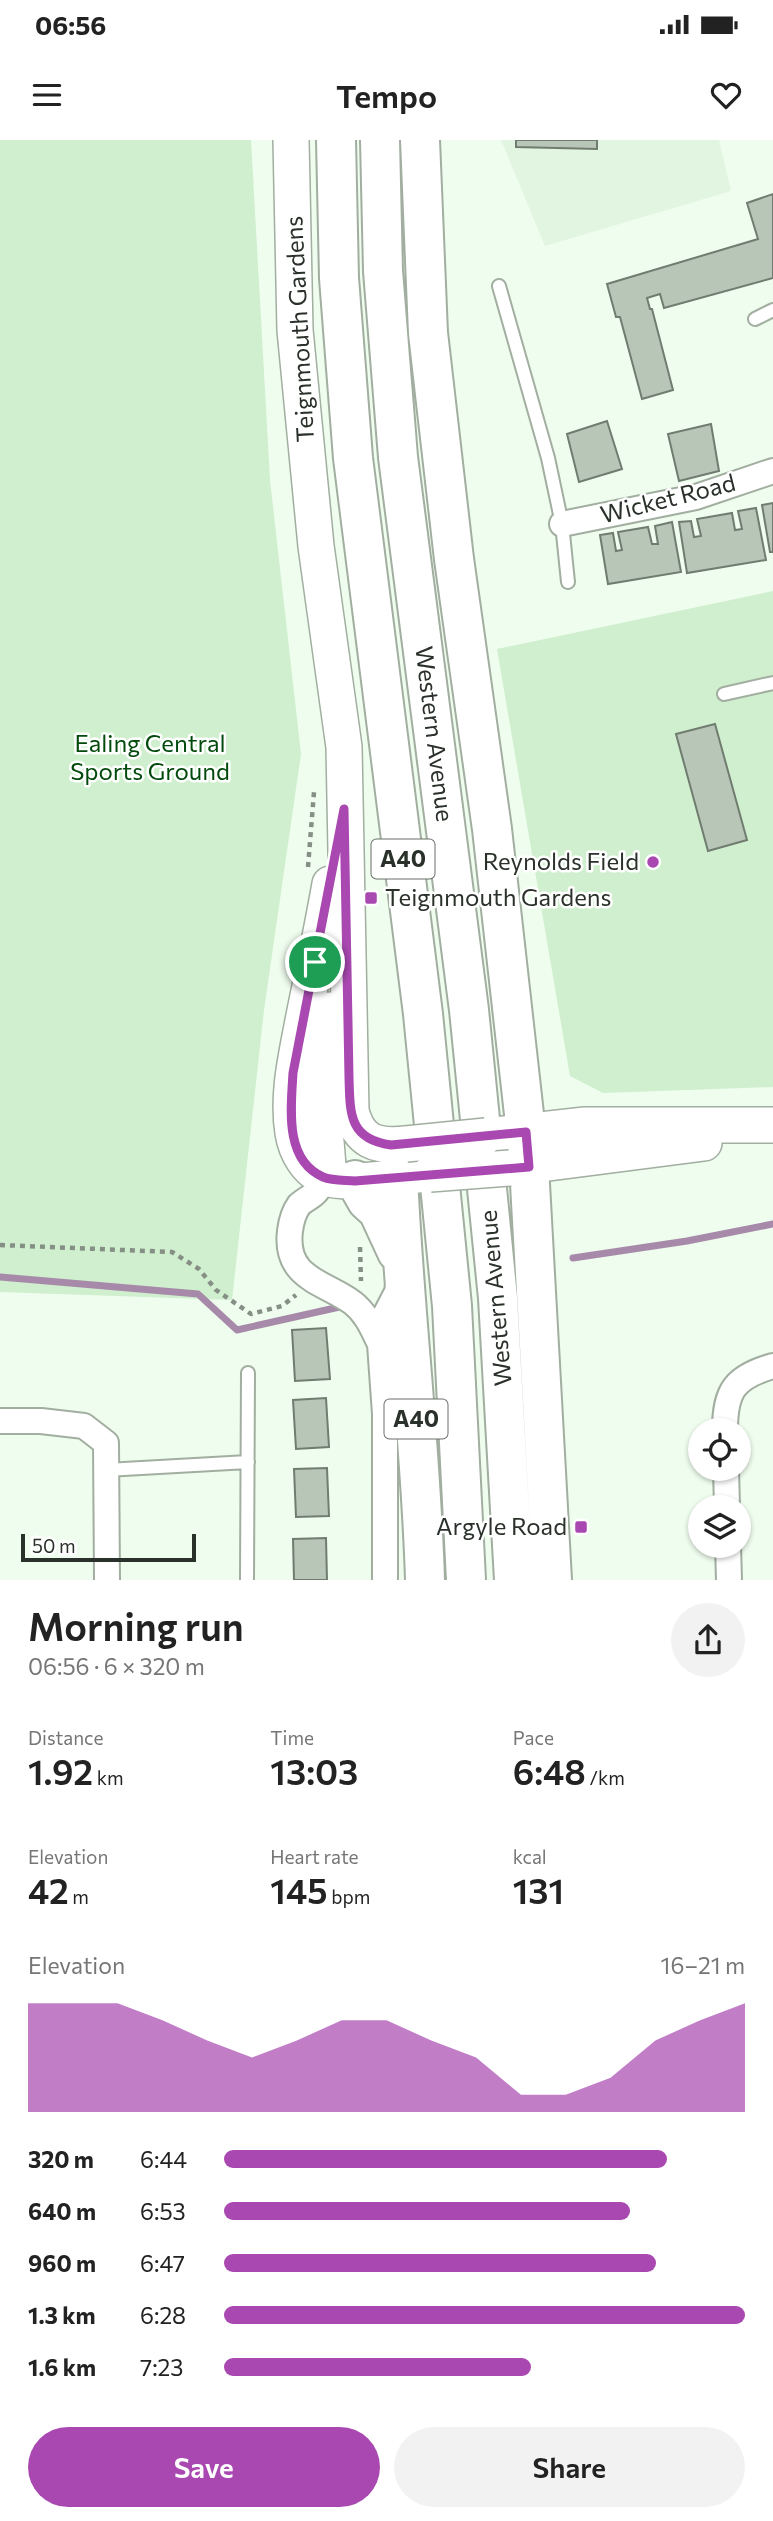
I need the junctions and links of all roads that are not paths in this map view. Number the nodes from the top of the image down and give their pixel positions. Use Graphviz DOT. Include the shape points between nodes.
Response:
graph roads {
  1 [pos="291,140"];
  2 [pos="337,140"];
  3 [pos="380,140"];
  4 [pos="421,140"];
  5 [pos="499,286"];
  6 [pos="773,310"];
  7 [pos="755,319"];
  8 [pos="773,471"];
  9 [pos="562,524"];
  10 [pos="568,582"];
  11 [pos="773,683"];
  12 [pos="724,694"];
  13 [pos="344,809"];
  14 [pos="346,906"];
  15 [pos="773,1125"];
  16 [pos="773,1133"];
  17 [pos="518,1150"];
  18 [pos="401,1160"];
  19 [pos="340,1179"];
  20 [pos="401,1260"];
  21 [pos="380,1344"];
  22 [pos="773,1366"];
  23 [pos="248,1373"];
  24 [pos="726,1418"];
  25 [pos="0,1421"];
  26 [pos="248,1462"];
  27 [pos="106,1470"];
  28 [pos="728,1558"];
  29 [pos="107,1580"];
  30 [pos="247,1580"];
  31 [pos="385,1580"];
  32 [pos="425,1580"];
  33 [pos="466,1580"];
  34 [pos="514,1580"];
  35 [pos="552,1580"];
  36 [pos="729,1580"];
  1 -- 13 [label="main road, Teignmouth Gardens" via="295,330 316,546 344,747"];
  2 -- 33 [label="highway, Western Avenue / A40" via="339,278 353,458 423,1014 452,1306"];
  3 -- 34 [label="highway, Western Avenue / A40" via="383,271 398,457 469,1010 498,1297"];
  4 -- 17 [label="highway" via="428,333 492,829"];
  5 -- 9 [label="lane"];
  6 -- 7 [label="lane"];
  8 -- 9 [label="street, Wicket Road" via="696,497"];
  9 -- 10 [label="lane"];
  11 -- 12 [label="lane"];
  13 -- 14 [label="main road"];
  13 -- 19 [label="main road" via="293,1073 291,1106 293,1134 304,1162"];
  14 -- 18 [label="main road" via="351,1111 362,1136"];
  14 -- 19 [label="main road" via="322,1093 328,1166"];
  15 -- 17 [label="main road" via="585,1125"];
  16 -- 17 [label="main road"];
  17 -- 18 [label="main road, bridge"];
  17 -- 35 [label="highway"];
  18 -- 19 [label="main road"];
  18 -- 20 [label="highway, A40"];
  19 -- 20 [label="highway, A40" via="378,1211"];
  19 -- 21 [label="street" via="299,1206 291,1223 293,1257 313,1282 355,1304 368,1318"];
  20 -- 21 [label="street" via="397,1292 384,1317"];
  20 -- 32 [label="highway, A40"];
  21 -- 31 [label="street" via="385,1414"];
  22 -- 24 [label="street" via="749,1374 730,1392"];
  23 -- 26 [label="lane"];
  25 -- 27 [label="street" via="84,1426 106,1443"];
  26 -- 27 [label="lane"];
  26 -- 30 [label="lane"];
  27 -- 29 [label="street"];
  28 -- 36 [label="street"];
}
